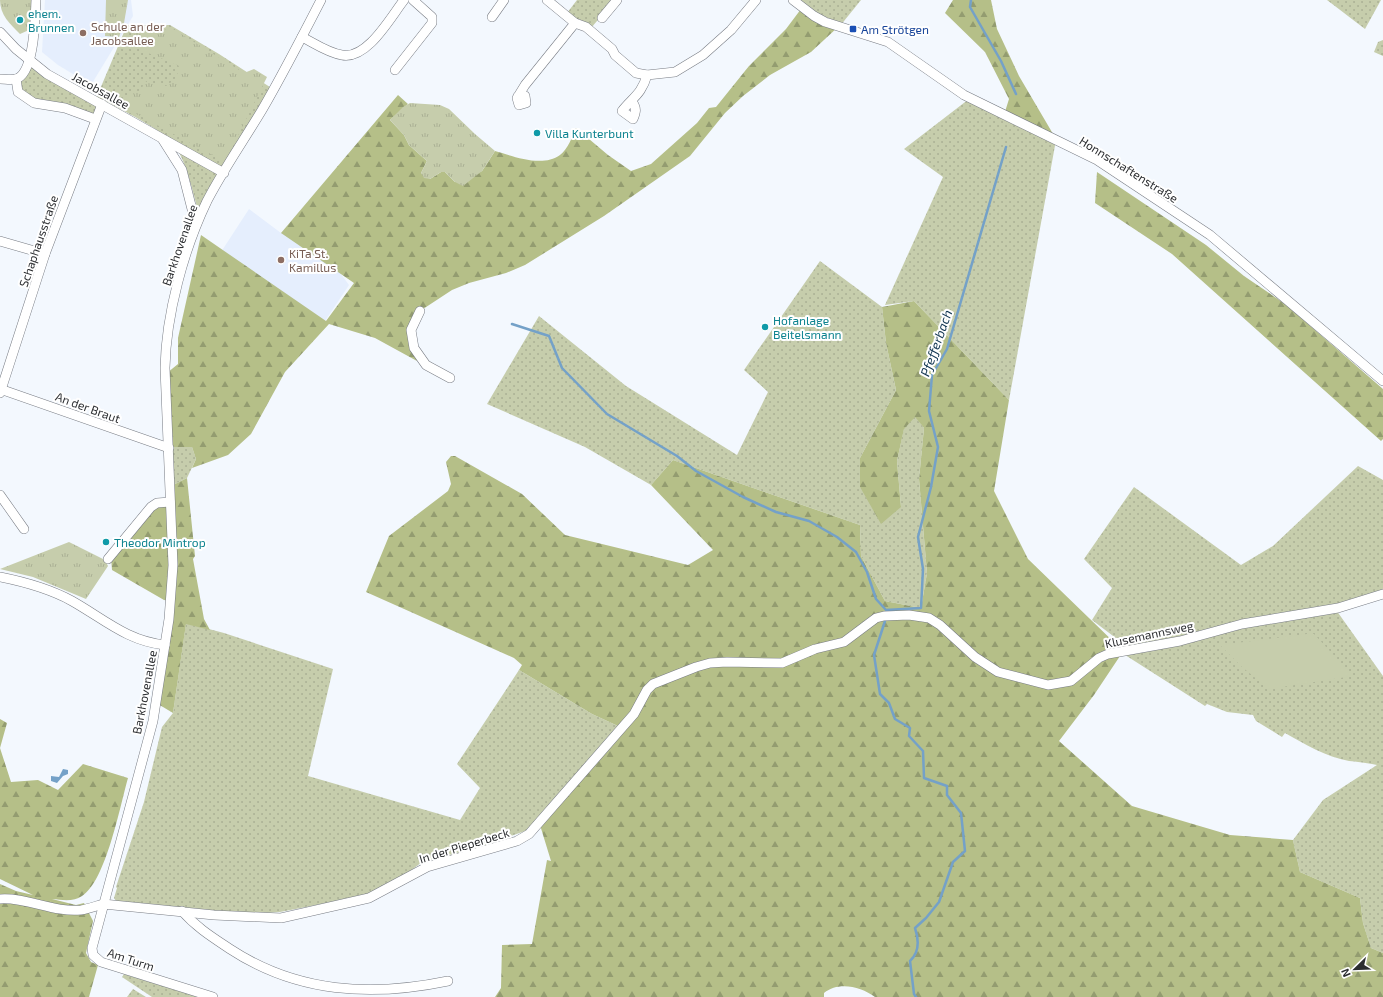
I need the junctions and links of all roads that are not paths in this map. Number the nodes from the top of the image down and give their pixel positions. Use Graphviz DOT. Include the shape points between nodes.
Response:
graph roads {
  1 [pos="36,0"];
  2 [pos="321,0"];
  3 [pos="404,0"];
  4 [pos="413,0"];
  5 [pos="504,0"];
  6 [pos="547,0"];
  7 [pos="617,0"];
  8 [pos="756,0"];
  9 [pos="793,0"];
  10 [pos="492,17"];
  11 [pos="602,18"];
  12 [pos="575,24"];
  13 [pos="0,32"];
  14 [pos="302,37"];
  15 [pos="30,61"];
  16 [pos="395,70"];
  17 [pos="647,76"];
  18 [pos="0,79"];
  19 [pos="16,79"];
  20 [pos="518,96"];
  21 [pos="632,102"];
  22 [pos="102,104"];
  23 [pos="95,119"];
  24 [pos="161,137"];
  25 [pos="224,173"];
  26 [pos="196,225"];
  27 [pos="0,241"];
  28 [pos="45,254"];
  29 [pos="420,311"];
  30 [pos="450,378"];
  31 [pos="1383,381"];
  32 [pos="0,390"];
  33 [pos="169,448"];
  34 [pos="0,495"];
  35 [pos="170,502"];
  36 [pos="24,529"];
  37 [pos="108,559"];
  38 [pos="0,577"];
  39 [pos="1383,594"];
  40 [pos="165,645"];
  41 [pos="789,662"];
  42 [pos="0,899"];
  43 [pos="103,904"];
  44 [pos="182,912"];
  45 [pos="448,981"];
  46 [pos="213,997"];
  1 -- 15 [label="street"];
  2 -- 14 [label="street, Barkhovenallee"];
  3 -- 14 [label="street" via="367,47 356,54 342,55"];
  4 -- 16 [label="street" via="432,17 432,23"];
  5 -- 10 [label="street"];
  6 -- 12 [label="street"];
  7 -- 11 [label="street"];
  8 -- 17 [label="street" via="731,30 695,61 675,72"];
  9 -- 31 [label="street, Honnschaftenstraße" via="825,22 888,42 964,96 1097,160 1210,235"];
  12 -- 17 [label="street" via="586,27 636,73"];
  12 -- 20 [label="street"];
  13 -- 15 [label="street, Jacobsallee"];
  14 -- 25 [label="street, Barkhovenallee"];
  15 -- 19 [label="street"];
  15 -- 22 [label="street, Jacobsallee" via="47,74"];
  17 -- 21 [label="street" via="645,84"];
  18 -- 19 [label="street"];
  19 -- 23 [label="street" via="18,92 34,102 65,108"];
  22 -- 23 [label="street, Schaphausstraße"];
  22 -- 24 [label="street, Jacobsallee"];
  23 -- 28 [label="street, Schaphausstraße"];
  24 -- 25 [label="street, Jacobsallee"];
  24 -- 26 [label="street, Jacobsallee" via="182,170"];
  25 -- 26 [label="street, Barkhovenallee"];
  26 -- 33 [label="street, Barkhovenallee" via="172,303 167,341"];
  27 -- 28 [label="street"];
  28 -- 32 [label="street, Schaphausstraße"];
  29 -- 30 [label="street" via="411,330 414,348 426,365"];
  32 -- 33 [label="street, An der Braut"];
  33 -- 35 [label="street, Barkhovenallee"];
  34 -- 36 [label="street"];
  35 -- 37 [label="street" via="157,503 152,507"];
  35 -- 40 [label="street, Barkhovenallee" via="173,564"];
  38 -- 40 [label="street" via="31,584 65,597 136,639"];
  39 -- 41 [label="street, Klusemannsweg" via="1338,608 1242,624 1180,641 1108,654 1099,658 1071,681 1048,685 998,672 975,657 940,625 929,618 909,615 876,618 844,642 815,650"];
  40 -- 43 [label="street, Barkhovenallee" via="153,721"];
  41 -- 44 [label="street, In der Pieperbeck" via="710,663 677,673 653,684 630,719 529,834 517,841 427,867 369,898 281,918"];
  42 -- 43 [label="street" via="81,910"];
  43 -- 44 [label="street, In der Pieperbeck"];
  43 -- 46 [label="street, Am Turm" via="92,948 95,958"];
  44 -- 45 [label="street" via="195,926 246,959 320,989 343,993 399,993"];
}
